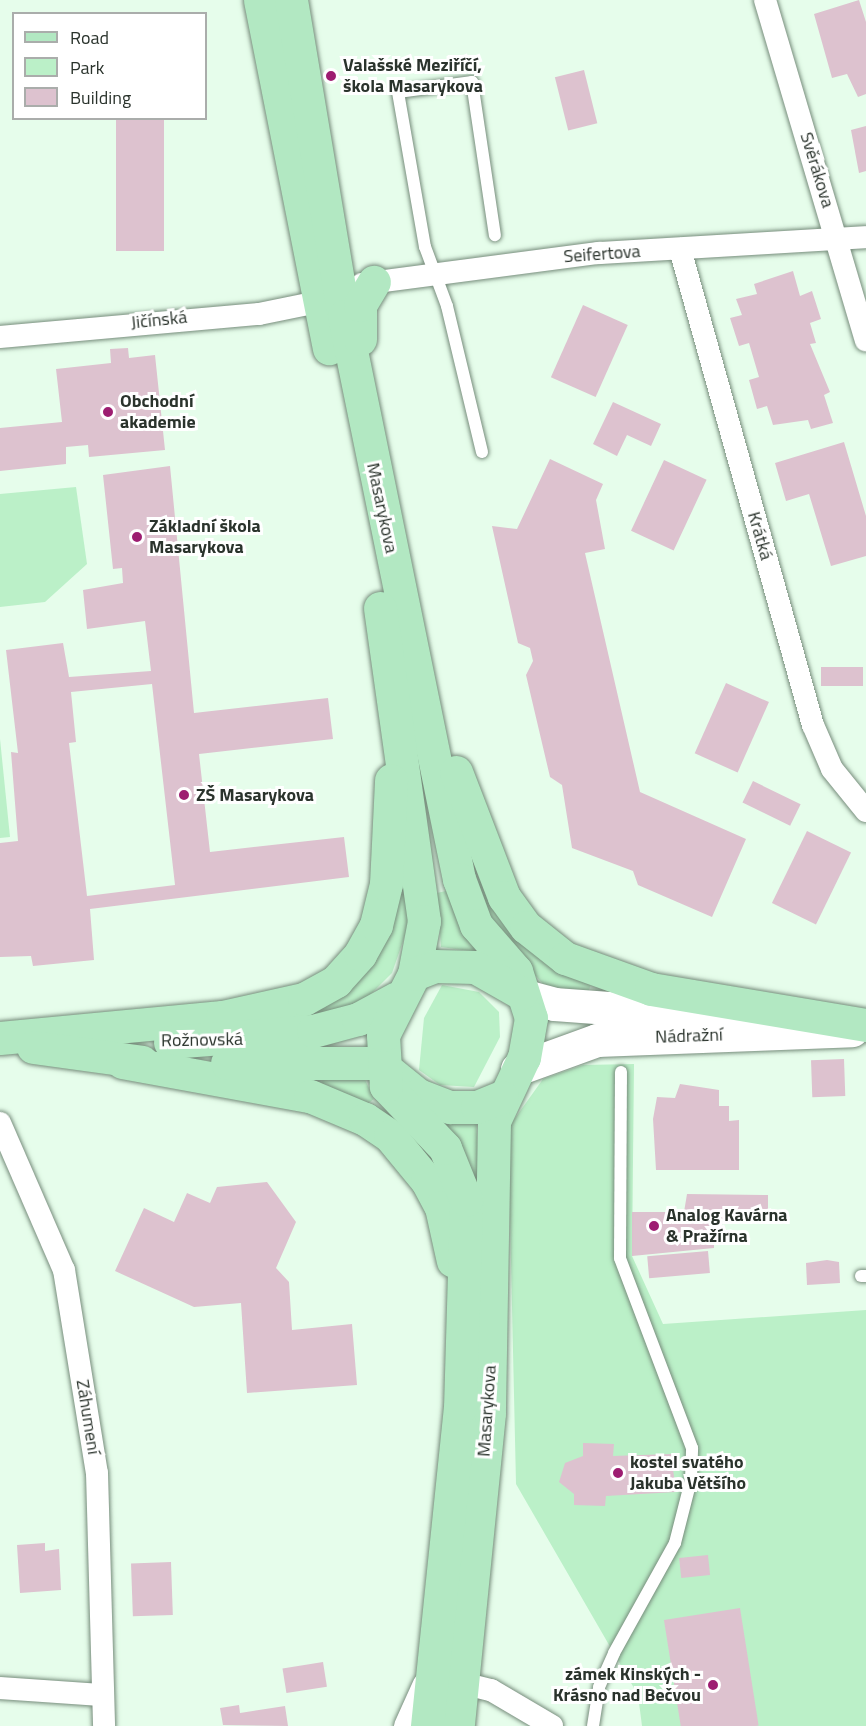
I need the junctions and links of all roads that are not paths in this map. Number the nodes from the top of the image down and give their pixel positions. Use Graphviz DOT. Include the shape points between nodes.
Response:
graph roads {
  1 [pos="260,0"];
  2 [pos="291,0"];
  3 [pos="301,0"];
  4 [pos="765,0"];
  5 [pos="330,234"];
  6 [pos="495,235"];
  7 [pos="866,237"];
  8 [pos="838,239"];
  9 [pos="680,249"];
  10 [pos="434,272"];
  11 [pos="374,282"];
  12 [pos="329,295"];
  13 [pos="0,337"];
  14 [pos="866,340"];
  15 [pos="482,452"];
  16 [pos="375,474"];
  17 [pos="395,687"];
  18 [pos="866,811"];
  19 [pos="406,986"];
  20 [pos="525,996"];
  21 [pos="866,1027"];
  22 [pos="0,1040"];
  23 [pos="122,1062"];
  24 [pos="381,1063"];
  25 [pos="621,1072"];
  26 [pos="509,1083"];
  27 [pos="0,1123"];
  28 [pos="463,1334"];
  29 [pos="434,1661"];
  30 [pos="462,1683"];
  31 [pos="0,1688"];
  32 [pos="101,1695"];
  33 [pos="104,1726"];
  34 [pos="405,1726"];
  35 [pos="427,1726"];
  36 [pos="458,1726"];
  37 [pos="552,1726"];
  38 [pos="593,1726"];
  1 -- 12 [label="main road, Masarykova"];
  2 -- 5 [label="main road, Masarykova"];
  3 -- 5 [label="main road"];
  4 -- 8 [label="street, Svěrákova"];
  5 -- 12 [label="main road, Masarykova"];
  6 -- 10 [label="lane" via="472,82 398,92"];
  7 -- 8 [label="street, Seifertova"];
  8 -- 9 [label="street, Seifertova"];
  8 -- 14 [label="street, Svěrákova"];
  9 -- 10 [label="street, Seifertova"];
  9 -- 18 [label="street, Krátká" via="813,725 832,769"];
  10 -- 11 [label="street, Seifertova"];
  10 -- 15 [label="lane"];
  11 -- 12 [label="street, Seifertova"];
  11 -- 16 [label="main road" via="362,297 359,325"];
  12 -- 13 [label="street, Jičínská" via="260,314"];
  12 -- 16 [label="main road, Masarykova"];
  12 -- 17 [label="main road, Masarykova" via="345,413"];
  16 -- 20 [label="main road, Masarykova" via="463,897 481,933 516,971"];
  16 -- 21 [label="main road" via="461,790 497,885 526,927 565,958 651,989"];
  17 -- 19 [label="main road, Masarykova" via="424,921"];
  17 -- 22 [label="main road" via="386,884 376,925 360,954 336,981 303,999 222,1017"];
  19 -- 20 [label="main road" via="461,964 491,973"];
  19 -- 22 [label="main road, Rožnovská" via="358,1019 242,1040"];
  19 -- 24 [label="main road" via="385,1026"];
  20 -- 21 [label="main road, Nádražní" via="554,1004"];
  20 -- 26 [label="main road" via="530,1037"];
  21 -- 26 [label="main road, Nádražní" via="597,1041"];
  22 -- 23 [label="main road, Rožnovská"];
  23 -- 24 [label="main road, Rožnovská"];
  23 -- 28 [label="main road" via="310,1096 390,1136 427,1181 441,1207"];
  24 -- 26 [label="main road" via="405,1086 434,1103 465,1108"];
  24 -- 28 [label="main road, Masarykova" via="397,1103 445,1148 466,1200"];
  25 -- 38 [label="lane" via="620,1258 692,1448 691,1480 675,1543 599,1687"];
  26 -- 30 [label="main road, Masarykova" via="492,1155 489,1413"];
  27 -- 32 [label="street, Záhumení" via="64,1270 97,1473"];
  28 -- 29 [label="main road, Masarykova"];
  29 -- 34 [label="street, Masarykova"];
  29 -- 35 [label="main road, Masarykova"];
  30 -- 36 [label="main road, Masarykova"];
  30 -- 37 [label="street" via="491,1690"];
  31 -- 32 [label="street"];
  32 -- 33 [label="street, Záhumení"];
}
